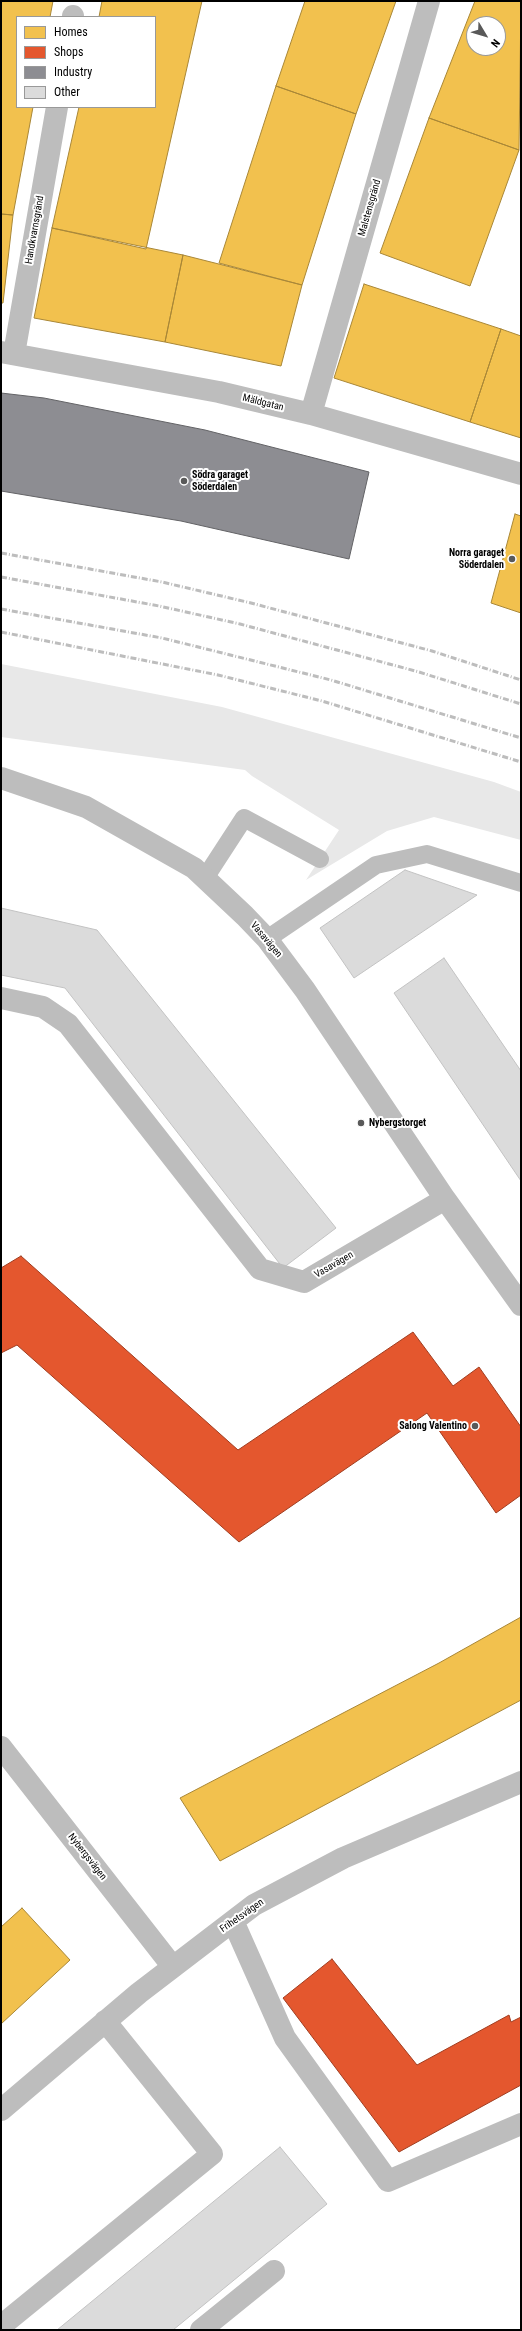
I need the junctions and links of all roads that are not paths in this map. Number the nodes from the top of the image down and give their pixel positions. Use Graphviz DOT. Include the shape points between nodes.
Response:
graph roads {
  1 [pos="429,1"];
  2 [pos="57,108"];
  3 [pos="8,353"];
  4 [pos="311,414"];
  5 [pos="521,474"];
  6 [pos="1,778"];
  7 [pos="320,860"];
  8 [pos="204,878"];
  9 [pos="521,883"];
  10 [pos="266,939"];
  11 [pos="1,998"];
  12 [pos="445,1199"];
  13 [pos="521,1305"];
  14 [pos="1,1747"];
  15 [pos="521,1782"];
  16 [pos="233,1921"];
  17 [pos="174,1967"];
  18 [pos="105,2021"];
  19 [pos="1,2110"];
  20 [pos="521,2124"];
  21 [pos="274,2271"];
  22 [pos="1,2326"];
  23 [pos="201,2330"];
  1 -- 4 [label="street, Malstensgränd"];
  2 -- 3 [label="street, Handkvarnsgränd"];
  3 -- 4 [label="street, Mäldgatan" via="219,392"];
  4 -- 5 [label="street, Mäldgatan"];
  6 -- 8 [label="street, Vasavägen" via="86,808 194,868"];
  7 -- 8 [label="lane" via="244,818"];
  8 -- 10 [label="street, Vasavägen"];
  9 -- 10 [label="lane" via="427,854 376,865"];
  10 -- 12 [label="street, Vasavägen" via="305,990"];
  11 -- 12 [label="street, Vasavägen" via="43,1007 68,1024 260,1269 304,1282"];
  12 -- 13 [label="street, Vasavägen"];
  14 -- 17 [label="street, Nybergsvägen"];
  15 -- 16 [label="street, Frihetsvägen" via="343,1858 254,1905"];
  16 -- 17 [label="street, Frihetsvägen"];
  16 -- 20 [label="street" via="285,2038 388,2181"];
  17 -- 18 [label="street, Frihetsvägen"];
  18 -- 19 [label="street, Frihetsvägen"];
  18 -- 22 [label="street" via="212,2154"];
  21 -- 23 [label="street"];
}
